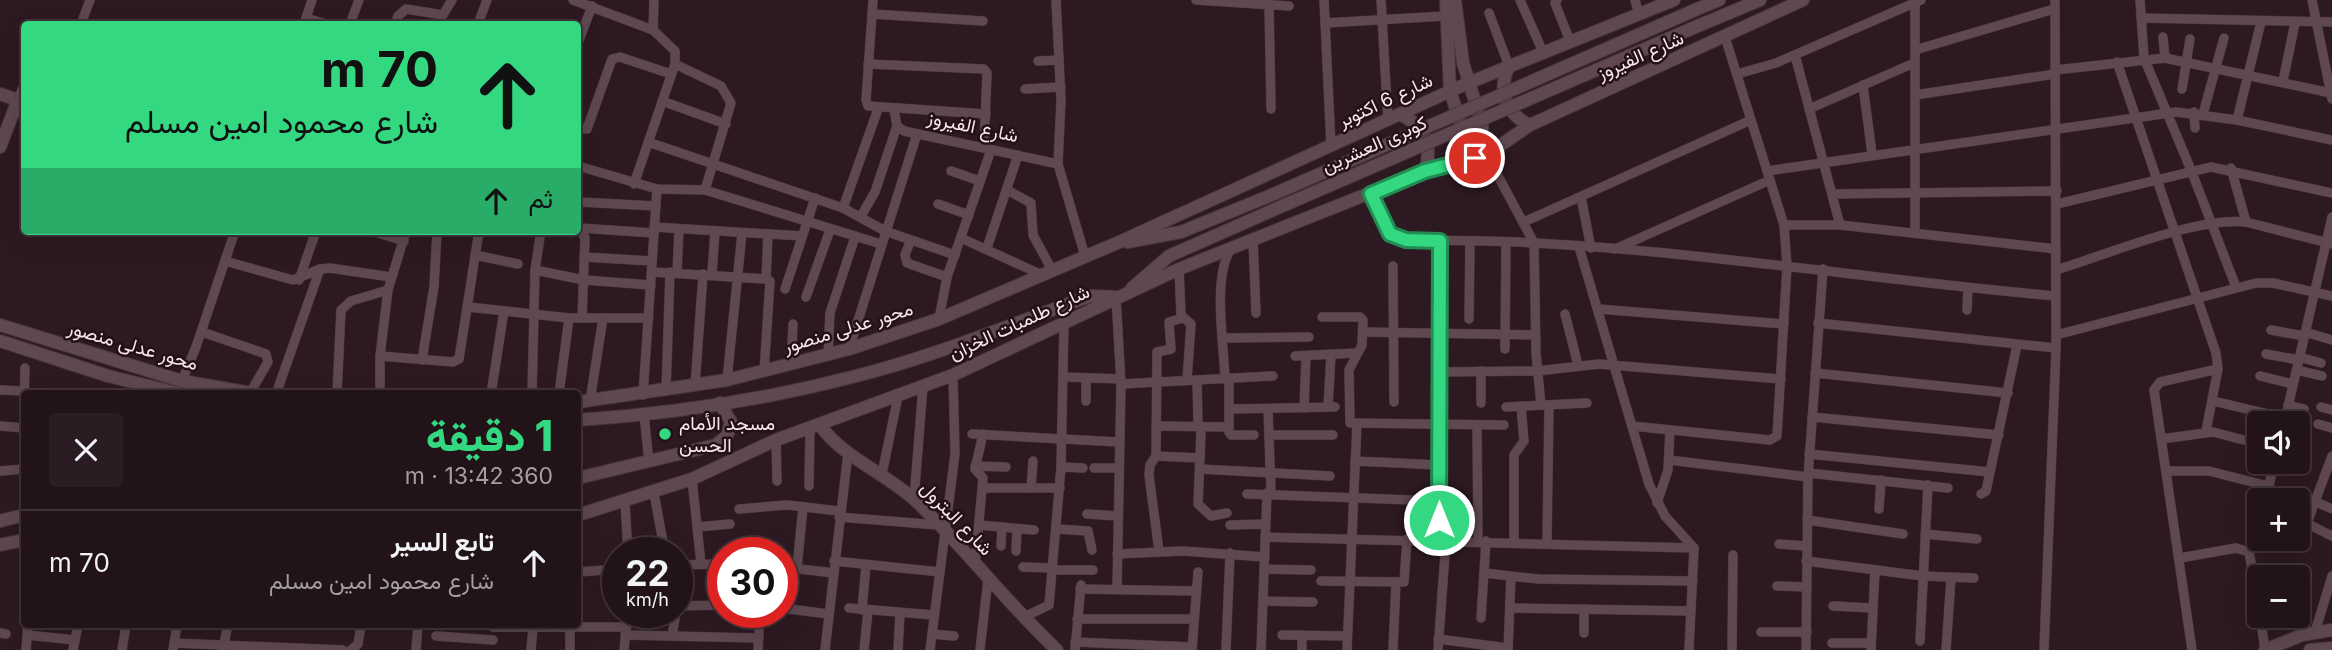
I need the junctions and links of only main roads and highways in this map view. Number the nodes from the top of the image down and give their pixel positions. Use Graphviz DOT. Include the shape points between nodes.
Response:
graph roads {
  1 [pos="1446,0"];
  2 [pos="1455,0"];
  3 [pos="1673,0"];
  4 [pos="1719,0"];
  5 [pos="1760,0"];
  6 [pos="1803,0"];
  7 [pos="1509,66"];
  8 [pos="1468,83"];
  9 [pos="1450,91"];
  10 [pos="0,94"];
  11 [pos="1401,115"];
  12 [pos="1530,125"];
  13 [pos="1482,143"];
  14 [pos="0,147"];
  15 [pos="1495,149"];
  16 [pos="1475,158"];
  17 [pos="1425,171"];
  18 [pos="1117,243"];
  19 [pos="1130,291"];
  20 [pos="1116,298"];
  21 [pos="0,325"];
  22 [pos="0,341"];
  23 [pos="181,387"];
  24 [pos="217,390"];
  25 [pos="584,401"];
  26 [pos="720,404"];
  27 [pos="581,420"];
  28 [pos="815,426"];
  29 [pos="581,477"];
  30 [pos="581,514"];
  31 [pos="21,516"];
  32 [pos="0,520"];
  33 [pos="21,541"];
  34 [pos="0,545"];
  35 [pos="2332,630"];
  36 [pos="1051,647"];
  37 [pos="2332,649"];
  38 [pos="2264,650"];
  39 [pos="2274,650"];
  40 [pos="2310,650"];
  1 -- 9 [label="main road"];
  2 -- 8 [label="main road"];
  3 -- 7 [label="main road, شارع 6 اكتوبر"];
  4 -- 18 [label="main road, كوبرى العشرين, bridge" via="1181,232"];
  5 -- 19 [label="main road, كوبرى العشرين, bridge" via="1169,256"];
  6 -- 12 [label="main road, شارع الفيروز"];
  7 -- 8 [label="main road, شارع 6 اكتوبر"];
  7 -- 12 [label="main road" via="1502,89 1505,101 1519,120"];
  8 -- 9 [label="main road, شارع 6 اكتوبر"];
  8 -- 13 [label="main road" via="1482,124"];
  9 -- 11 [label="main road, شارع 6 اكتوبر"];
  9 -- 13 [label="main road" via="1463,131"];
  10 -- 14 [label="main road" via="18,100"];
  11 -- 17 [label="main road" via="1426,137 1429,160"];
  11 -- 18 [label="main road, شارع 6 اكتوبر"];
  12 -- 15 [label="main road, شارع الفيروز"];
  13 -- 15 [label="main road"];
  13 -- 16 [label="main road" via="1475,147"];
  15 -- 16 [label="main road" via="1491,163 1482,164"];
  16 -- 17 [label="main road, شارع طلمبات الخزان"];
  17 -- 19 [label="main road, شارع طلمبات الخزان"];
  18 -- 25 [label="main road, محور عدلى منصور" via="939,319 849,349 727,380"];
  19 -- 20 [label="main road, شارع طلمبات الخزان"];
  20 -- 26 [label="main road" via="1090,296 854,377"];
  20 -- 28 [label="main road, شارع طلمبات الخزان" via="953,375"];
  21 -- 23 [label="main road, محور عدلى منصور"];
  22 -- 23 [label="main road, محور عدلى منصور" via="108,376"];
  23 -- 24 [label="main road, محور عدلى منصور"];
  26 -- 27 [label="main road"];
  26 -- 29 [label="main road" via="731,422 722,442"];
  28 -- 30 [label="main road, شارع طلمبات الخزان" via="692,479"];
  28 -- 36 [label="main road, شارع البترول" via="914,499"];
  31 -- 32 [label="main road"];
  33 -- 34 [label="main road"];
  35 -- 38 [label="main road"];
  37 -- 40 [label="main road"];
  38 -- 39 [label="main road"];
}
